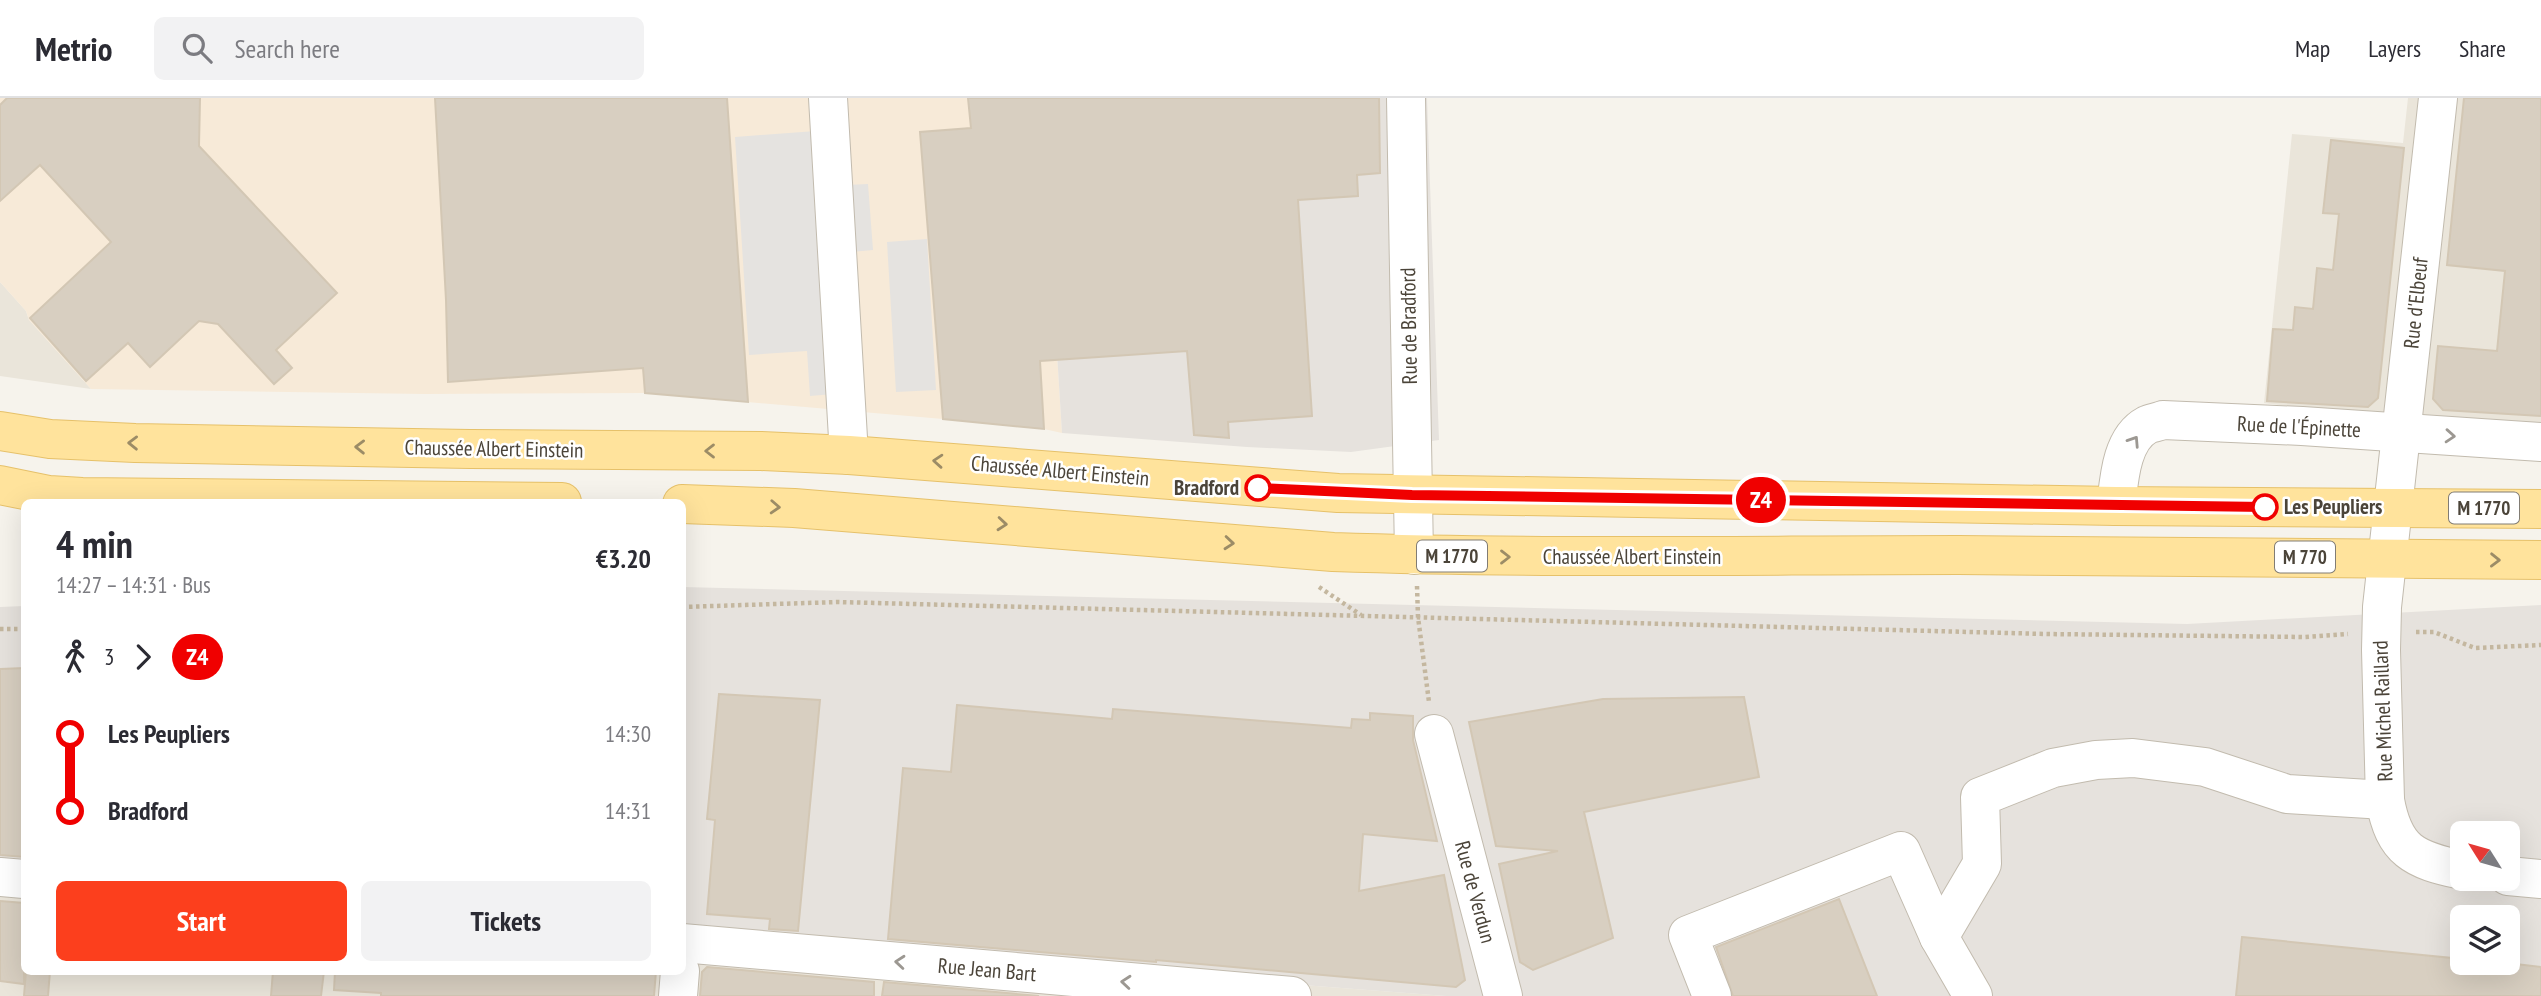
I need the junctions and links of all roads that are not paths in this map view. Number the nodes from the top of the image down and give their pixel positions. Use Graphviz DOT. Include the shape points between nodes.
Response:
graph roads {
  1 [pos="828,98"];
  2 [pos="1406,98"];
  3 [pos="2438,98"];
  4 [pos="0,431"];
  5 [pos="2402,433"];
  6 [pos="2541,442"];
  7 [pos="849,455"];
  8 [pos="0,485"];
  9 [pos="1412,495"];
  10 [pos="274,499"];
  11 [pos="686,504"];
  12 [pos="2116,506"];
  13 [pos="2392,508"];
  14 [pos="2541,509"];
  15 [pos="1414,555"];
  16 [pos="2223,555"];
  17 [pos="2387,559"];
  18 [pos="2541,560"];
  19 [pos="1434,734"];
  20 [pos="2385,800"];
  21 [pos="2450,867"];
  22 [pos="0,877"];
  23 [pos="2520,877"];
  24 [pos="21,879"];
  25 [pos="2541,879"];
  26 [pos="1939,937"];
  27 [pos="686,944"];
  28 [pos="680,975"];
  29 [pos="1271,995"];
  30 [pos="677,996"];
  31 [pos="1503,996"];
  32 [pos="1712,996"];
  33 [pos="1973,996"];
  1 -- 7 [label="street"];
  2 -- 9 [label="street, Rue de Bradford"];
  3 -- 5 [label="street, Rue d'Elbeuf"];
  7 -- 4 [label="main road, Chaussée Albert Einstein / M 1770, one-way" via="94,442"];
  5 -- 6 [label="street, Rue de l'Épinette, one-way"];
  12 -- 5 [label="street, Rue de l'Épinette, one-way" via="2133,438 2146,425 2163,420"];
  5 -- 13 [label="street, Rue d'Elbeuf"];
  9 -- 7 [label="main road, Chaussée Albert Einstein / M 1770, one-way" via="1244,487"];
  8 -- 10 [label="main road" via="82,497"];
  9 -- 12 [label="main road, Chaussée Albert Einstein / M 1770"];
  9 -- 15 [label="street, Rue de Bradford"];
  11 -- 15 [label="main road, Chaussée Albert Einstein / M 1770, one-way" via="806,509 1312,551"];
  12 -- 13 [label="main road, Chaussée Albert Einstein / M 1770"];
  13 -- 14 [label="main road, Chaussée Albert Einstein / M 1770"];
  13 -- 17 [label="street, Rue Michel Raillard"];
  15 -- 16 [label="main road, Chaussée Albert Einstein / M 1770, one-way"];
  16 -- 17 [label="main road, Chaussée Albert Einstein / M 770"];
  17 -- 18 [label="main road, Chaussée Albert Einstein, one-way"];
  17 -- 20 [label="street, Rue Michel Raillard" via="2381,632"];
  19 -- 31 [label="street, Rue de Verdun"];
  20 -- 21 [label="street, Rue Michel Raillard" via="2397,839 2408,850"];
  20 -- 26 [label="street" via="2287,794 2205,767 2133,758 2053,768 1980,797 1982,864"];
  22 -- 24 [label="street"];
  23 -- 25 [label="street"];
  26 -- 32 [label="street" via="1901,850 1688,935"];
  26 -- 33 [label="street"];
  29 -- 27 [label="street, Rue Jean Bart, one-way"];
  28 -- 30 [label="street"];
}
